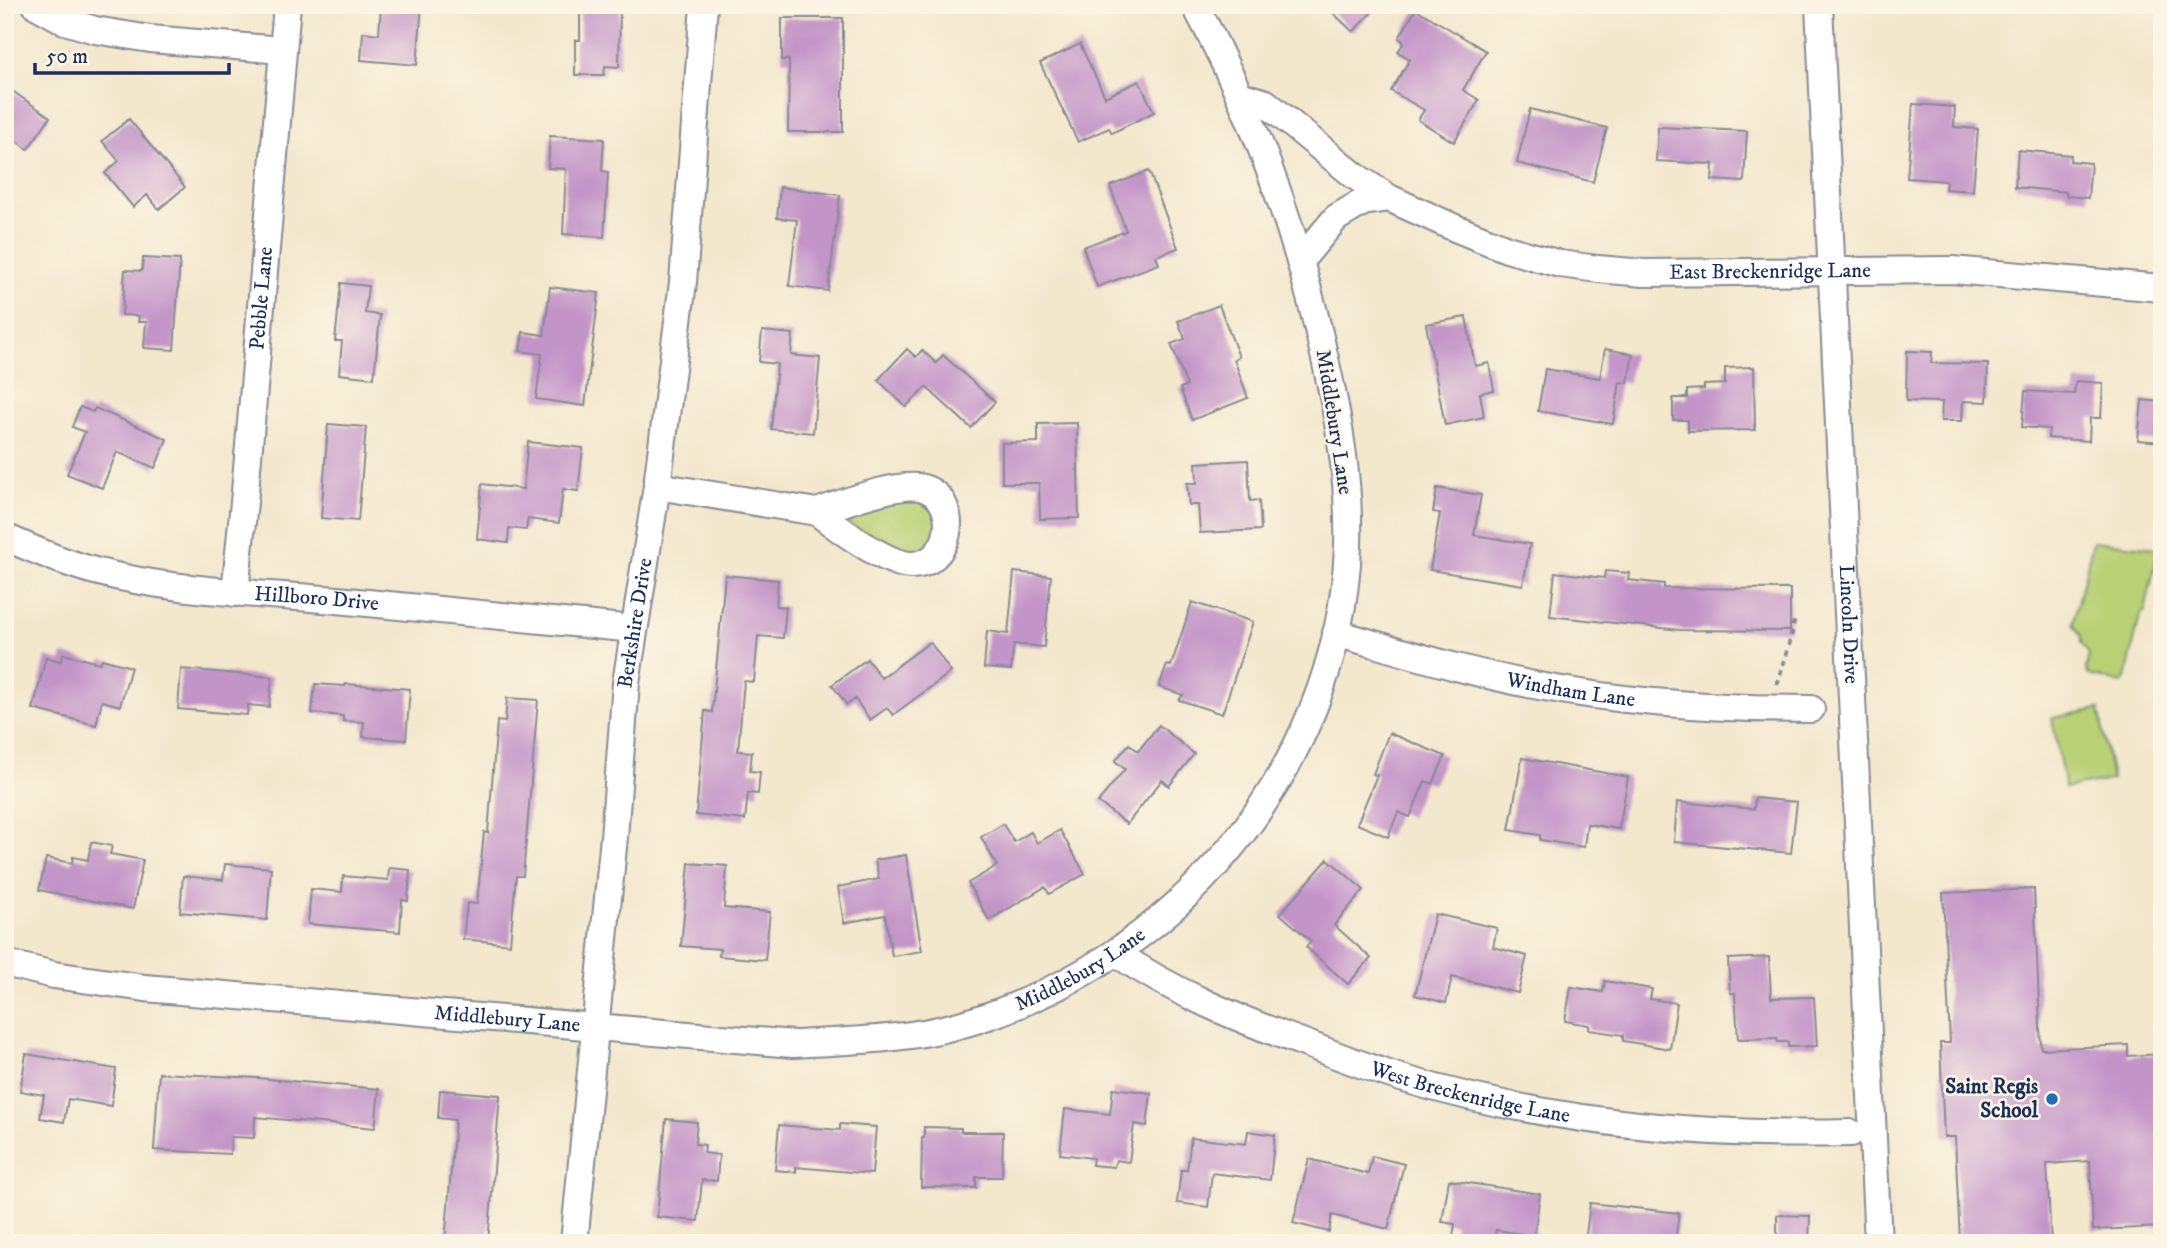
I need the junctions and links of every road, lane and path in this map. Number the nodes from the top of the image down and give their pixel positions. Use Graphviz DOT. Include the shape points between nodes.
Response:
graph roads {
  1 [pos="36,5"];
  2 [pos="286,5"];
  3 [pos="704,5"];
  4 [pos="1195,5"];
  5 [pos="1819,5"];
  6 [pos="282,50"];
  7 [pos="1239,94"];
  8 [pos="1389,198"];
  9 [pos="1300,261"];
  10 [pos="1832,270"];
  11 [pos="2162,288"];
  12 [pos="657,486"];
  13 [pos="817,512"];
  14 [pos="5,537"];
  15 [pos="235,593"];
  16 [pos="1795,617"];
  17 [pos="634,629"];
  18 [pos="1336,633"];
  19 [pos="1772,709"];
  20 [pos="1811,709"];
  21 [pos="1116,953"];
  22 [pos="5,962"];
  23 [pos="593,1028"];
  24 [pos="1851,1133"];
  25 [pos="574,1243"];
  26 [pos="1878,1243"];
  1 -- 6 [label="street" via="95,30"];
  2 -- 6 [label="street, Pebble Lane"];
  3 -- 12 [label="street, Berkshire Drive" via="683,282"];
  4 -- 7 [label="street, Middlebury Lane"];
  5 -- 10 [label="street, Lincoln Drive"];
  6 -- 15 [label="street, Pebble Lane"];
  7 -- 8 [label="street, East Breckenridge Lane" via="1266,103"];
  7 -- 9 [label="street, Middlebury Lane" via="1271,170"];
  8 -- 9 [label="street" via="1363,202 1336,218"];
  8 -- 10 [label="street, East Breckenridge Lane" via="1507,249 1560,264 1644,273"];
  9 -- 18 [label="street, Middlebury Lane" via="1334,397 1346,471 1348,544"];
  10 -- 11 [label="street, East Breckenridge Lane" via="1952,270"];
  10 -- 26 [label="street, Lincoln Drive"];
  12 -- 13 [label="street"];
  12 -- 17 [label="street, Berkshire Drive"];
  14 -- 15 [label="street, Hillboro Drive" via="95,571"];
  15 -- 17 [label="street, Hillboro Drive"];
  16 -- 19 [label="path"];
  17 -- 23 [label="street, Berkshire Drive"];
  18 -- 19 [label="street, Windham Lane" via="1539,686 1672,704"];
  18 -- 21 [label="street, Middlebury Lane" via="1315,702 1291,757 1250,823 1168,914"];
  19 -- 20 [label="street, Windham Lane"];
  21 -- 23 [label="street, Middlebury Lane" via="1037,997 927,1033 793,1044"];
  21 -- 24 [label="street, West Breckenridge Lane" via="1239,1018 1402,1078 1474,1096 1609,1122 1707,1131"];
  22 -- 23 [label="street, Middlebury Lane" via="54,975 145,988"];
  23 -- 25 [label="street, Berkshire Drive"];
}
